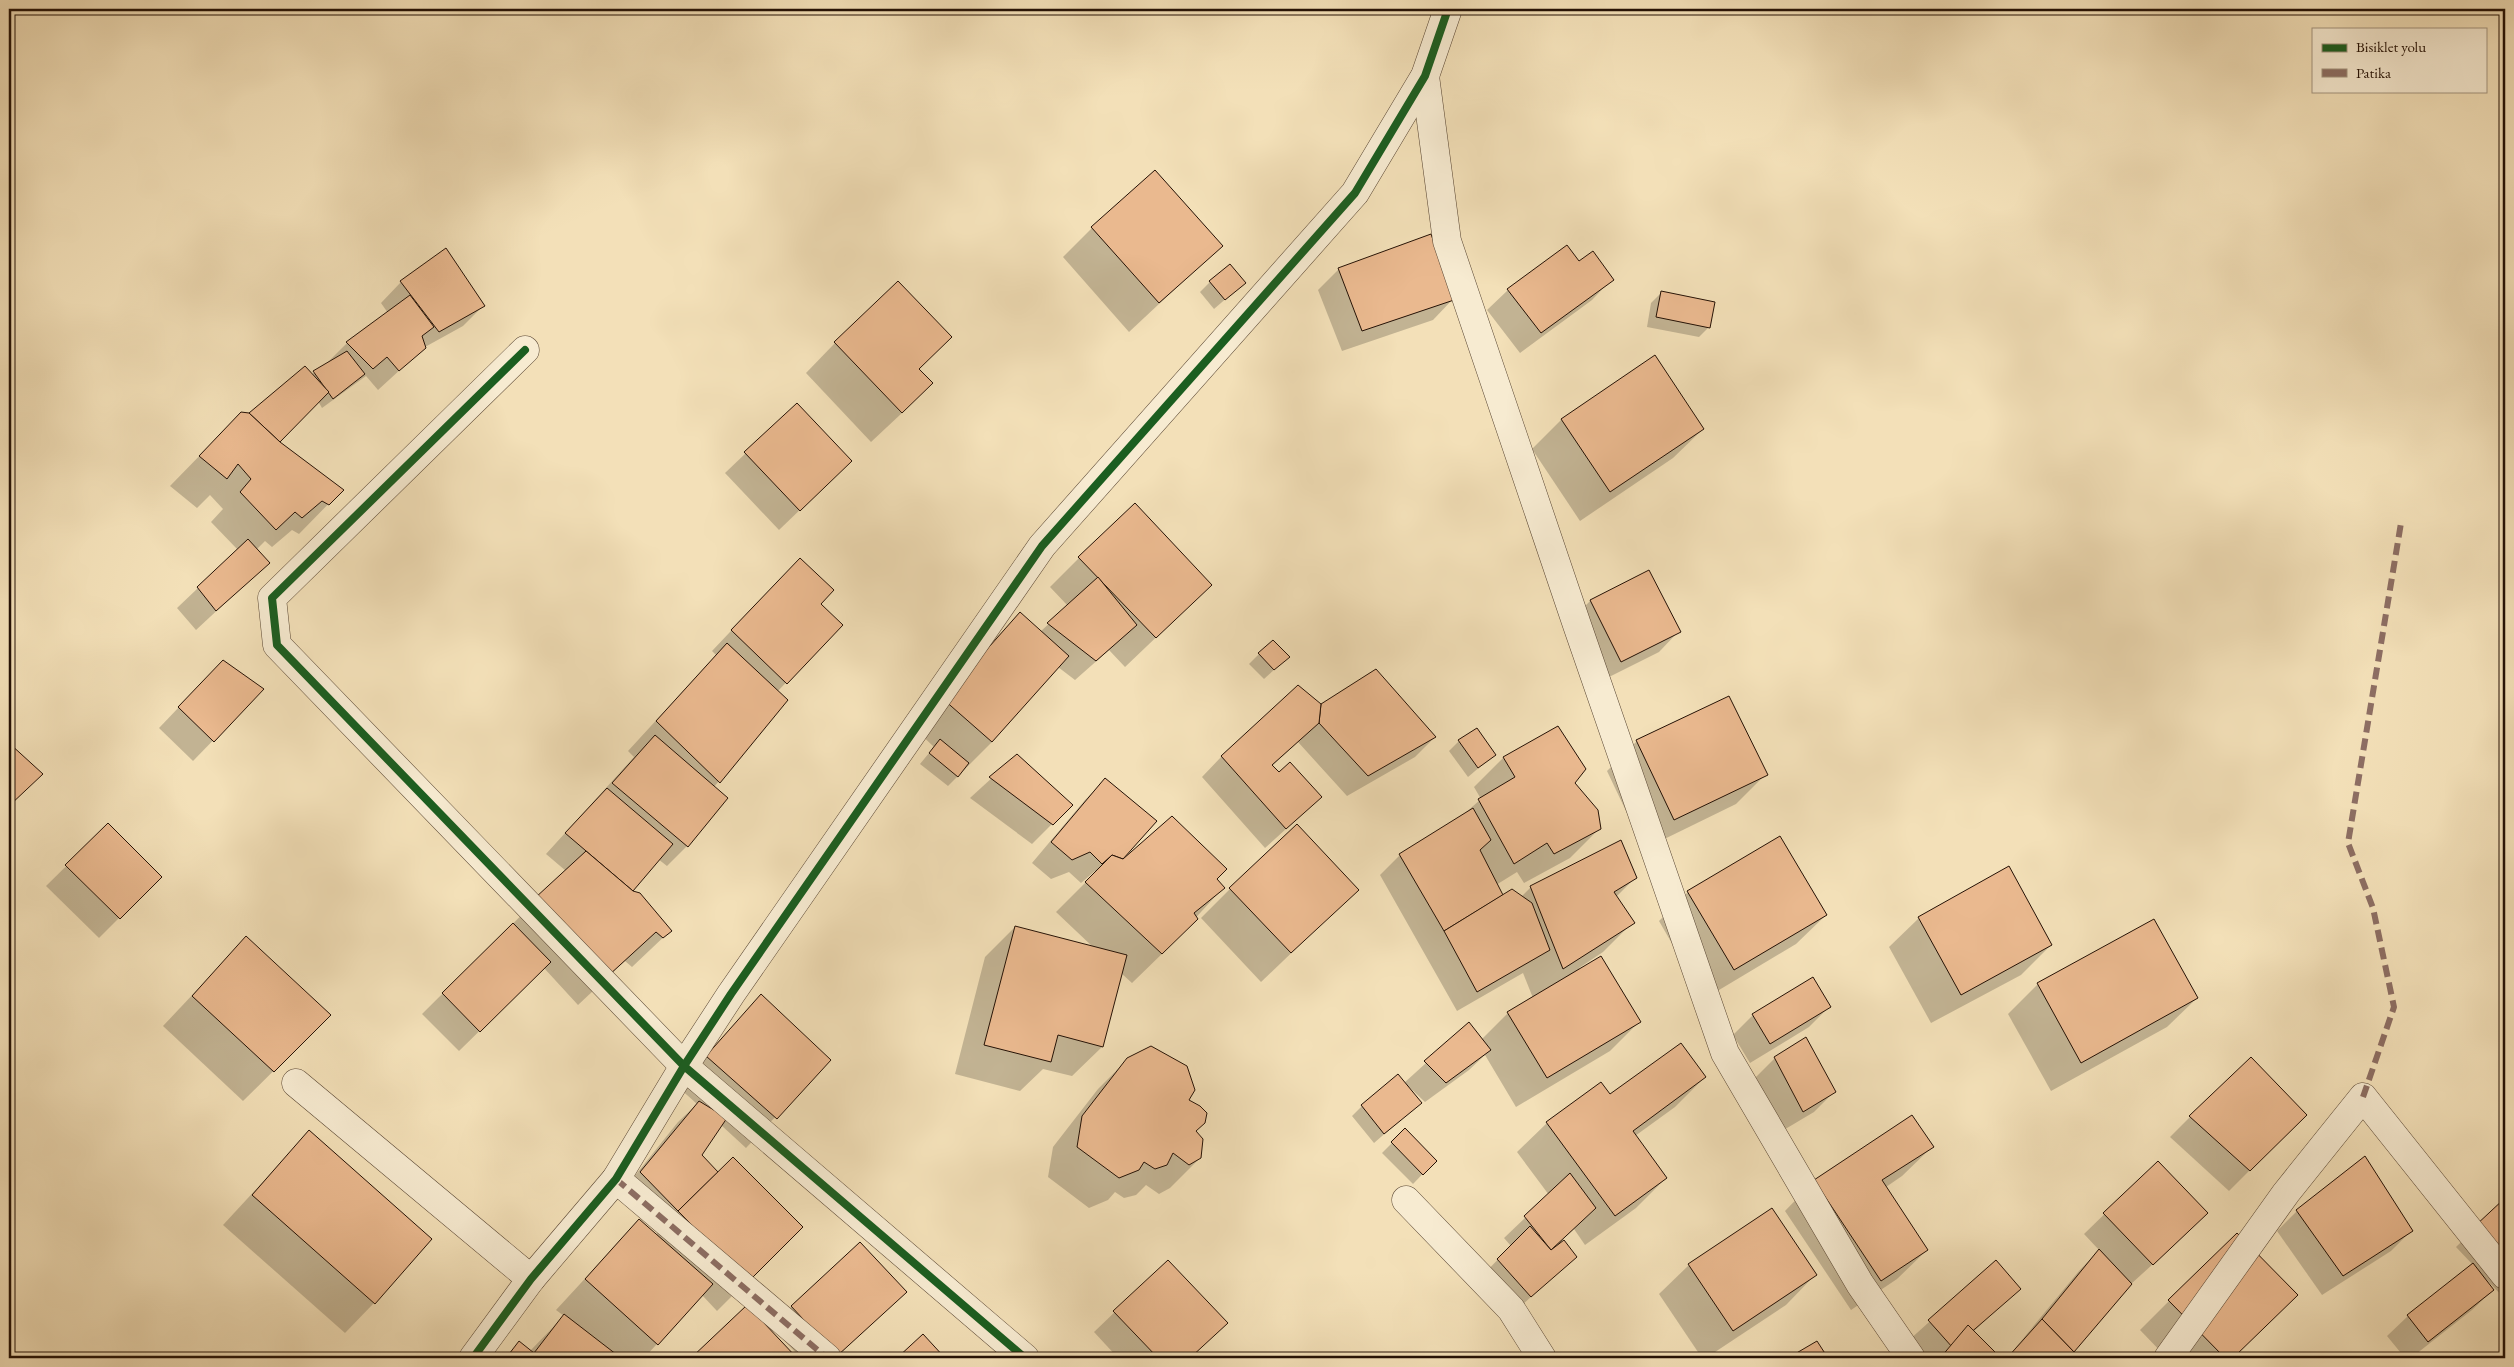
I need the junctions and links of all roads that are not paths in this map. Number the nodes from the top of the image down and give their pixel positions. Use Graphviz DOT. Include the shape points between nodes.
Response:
graph roads {
  1 [pos="1448,9"];
  2 [pos="1425,76"];
  3 [pos="525,350"];
  4 [pos="684,1066"];
  5 [pos="296,1084"];
  6 [pos="616,1178"];
  7 [pos="1406,1200"];
  8 [pos="2505,1275"];
  9 [pos="531,1279"];
  10 [pos="473,1358"];
  11 [pos="827,1358"];
  12 [pos="1025,1358"];
  13 [pos="1542,1358"];
  14 [pos="1911,1358"];
  15 [pos="2168,1358"];
  1 -- 2 [label="street"];
  2 -- 4 [label="street" via="1355,193 1042,546"];
  2 -- 14 [label="street" via="1447,241 1725,1053 1860,1284"];
  3 -- 4 [label="street" via="272,598 277,645"];
  4 -- 6 [label="street"];
  4 -- 12 [label="street"];
  5 -- 9 [label="street"];
  6 -- 9 [label="street"];
  6 -- 11 [label="street"];
  7 -- 13 [label="street" via="1511,1309"];
  8 -- 15 [label="street" via="2363,1097 2286,1193"];
  9 -- 10 [label="street"];
}
